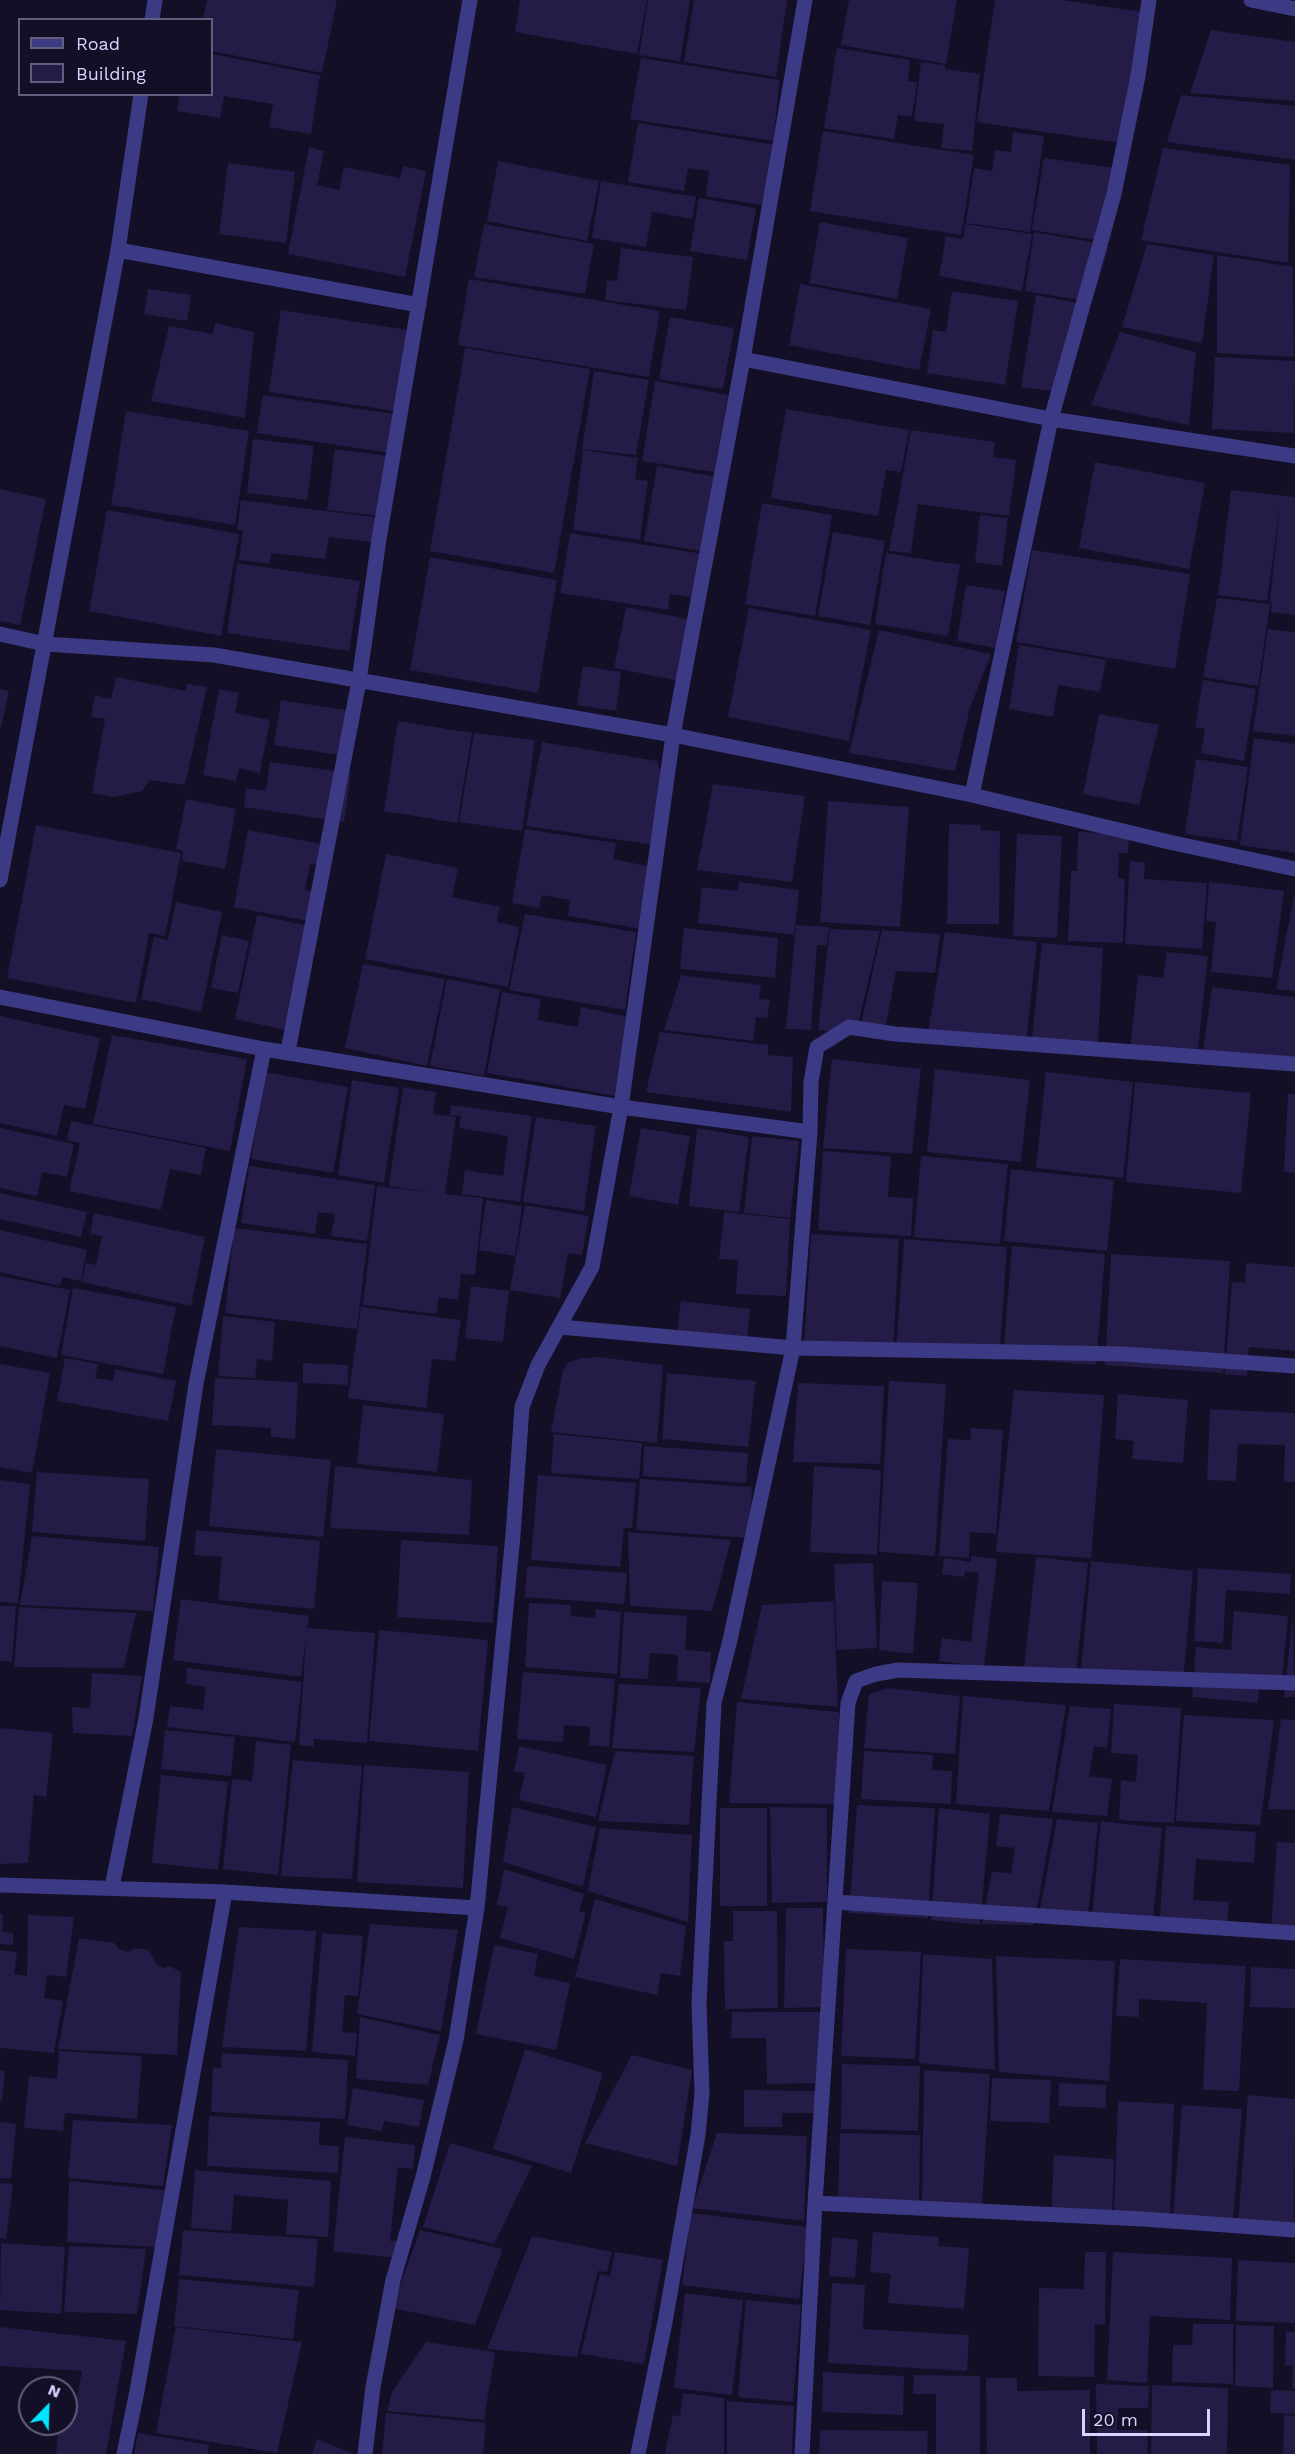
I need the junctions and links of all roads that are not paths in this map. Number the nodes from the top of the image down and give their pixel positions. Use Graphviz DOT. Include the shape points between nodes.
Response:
graph roads {
  1 [pos="155,0"];
  2 [pos="470,0"];
  3 [pos="805,0"];
  4 [pos="1149,0"];
  5 [pos="1251,0"];
  6 [pos="1295,9"];
  7 [pos="152,18"];
  8 [pos="141,96"];
  9 [pos="118,250"];
  10 [pos="419,305"];
  11 [pos="744,359"];
  12 [pos="1051,419"];
  13 [pos="1295,456"];
  14 [pos="0,634"];
  15 [pos="45,644"];
  16 [pos="359,681"];
  17 [pos="673,735"];
  18 [pos="972,795"];
  19 [pos="1295,868"];
  20 [pos="0,880"];
  21 [pos="0,997"];
  22 [pos="264,1049"];
  23 [pos="288,1051"];
  24 [pos="1295,1064"];
  25 [pos="621,1107"];
  26 [pos="810,1132"];
  27 [pos="560,1328"];
  28 [pos="793,1348"];
  29 [pos="1295,1366"];
  30 [pos="1295,1683"];
  31 [pos="0,1885"];
  32 [pos="111,1887"];
  33 [pos="225,1892"];
  34 [pos="835,1902"];
  35 [pos="477,1908"];
  36 [pos="1295,1933"];
  37 [pos="815,2203"];
  38 [pos="1295,2230"];
  39 [pos="124,2454"];
  40 [pos="365,2454"];
  41 [pos="638,2454"];
  42 [pos="802,2454"];
  1 -- 7 [label="street"];
  2 -- 10 [label="street"];
  3 -- 11 [label="street"];
  4 -- 12 [label="street" via="1114,194"];
  5 -- 6 [label="street"];
  8 -- 9 [label="street"];
  9 -- 10 [label="street"];
  9 -- 15 [label="street"];
  10 -- 16 [label="street"];
  11 -- 12 [label="street"];
  11 -- 17 [label="street"];
  12 -- 13 [label="street"];
  12 -- 18 [label="street"];
  14 -- 15 [label="street"];
  15 -- 16 [label="street" via="214,655"];
  15 -- 20 [label="street"];
  16 -- 17 [label="street"];
  16 -- 23 [label="street"];
  17 -- 18 [label="street"];
  17 -- 25 [label="street"];
  18 -- 19 [label="street"];
  21 -- 22 [label="street"];
  22 -- 23 [label="street"];
  22 -- 32 [label="street" via="196,1384 146,1718"];
  23 -- 25 [label="street"];
  24 -- 26 [label="street" via="849,1028 817,1047 811,1082"];
  25 -- 26 [label="street"];
  25 -- 27 [label="street" via="592,1267"];
  26 -- 28 [label="street"];
  27 -- 28 [label="street"];
  27 -- 35 [label="street" via="538,1365 522,1407"];
  28 -- 29 [label="street" via="1124,1354"];
  28 -- 41 [label="street" via="714,1703 699,2003 702,2093 698,2135"];
  30 -- 34 [label="street" via="898,1670 856,1681 848,1703"];
  31 -- 32 [label="street"];
  32 -- 33 [label="street"];
  33 -- 35 [label="street"];
  33 -- 39 [label="street"];
  34 -- 36 [label="street"];
  34 -- 37 [label="street"];
  35 -- 40 [label="street" via="456,2040 393,2280"];
  37 -- 38 [label="street"];
  37 -- 42 [label="street"];
}
